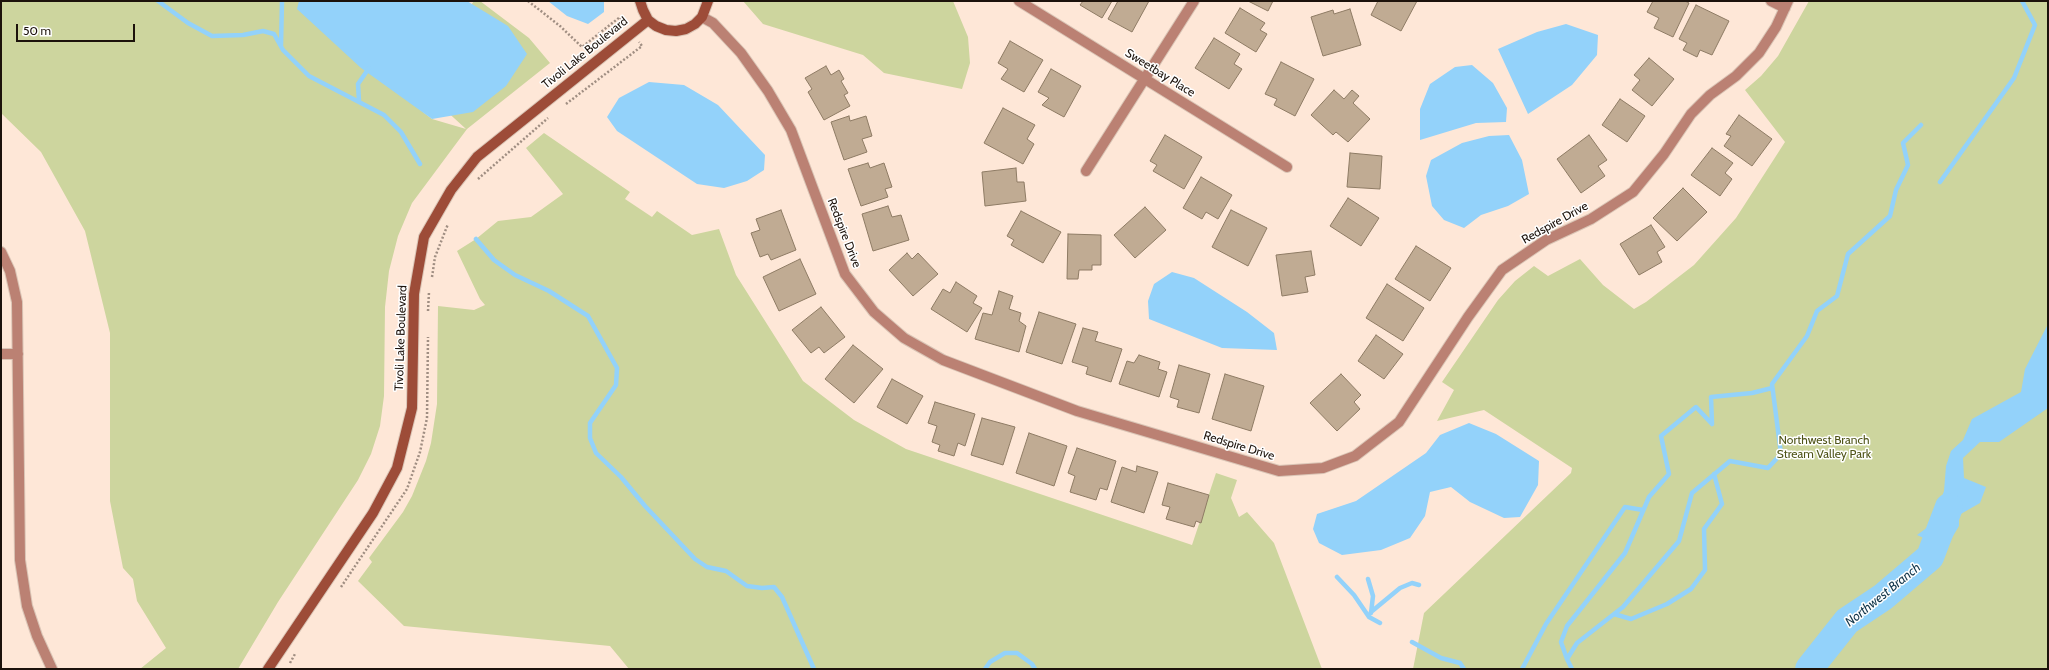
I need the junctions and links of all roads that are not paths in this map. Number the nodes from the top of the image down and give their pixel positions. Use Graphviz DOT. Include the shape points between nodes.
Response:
graph roads {
  1 [pos="640,1"];
  2 [pos="708,1"];
  3 [pos="1019,1"];
  4 [pos="1194,1"];
  5 [pos="1771,1"];
  6 [pos="1787,5"];
  7 [pos="702,17"];
  8 [pos="648,20"];
  9 [pos="1145,79"];
  10 [pos="1287,167"];
  11 [pos="1086,170"];
  12 [pos="1,252"];
  13 [pos="1,354"];
  14 [pos="18,354"];
  15 [pos="52,669"];
  16 [pos="269,669"];
  1 -- 8 [label="street"];
  2 -- 7 [label="street"];
  3 -- 9 [label="street, Sweetbay Place"];
  4 -- 9 [label="street"];
  5 -- 6 [label="street"];
  6 -- 7 [label="street, Redspire Drive" via="1759,53 1691,114 1664,154 1633,192 1591,219 1546,240 1502,270 1399,422 1356,456 1323,468 1279,471 1077,411 942,360 904,338 874,312 845,274 790,130 768,92 742,53 713,23"];
  7 -- 8 [label="street" via="686,29 676,31 666,30"];
  8 -- 16 [label="street, Tivoli Lake Boulevard" via="477,157 451,190 424,237 414,294 412,408 398,468 373,513"];
  9 -- 10 [label="street, Sweetbay Place"];
  9 -- 11 [label="street"];
  12 -- 14 [label="street" via="10,271 17,302"];
  13 -- 14 [label="street"];
  14 -- 15 [label="street" via="20,560 27,606"];
}
